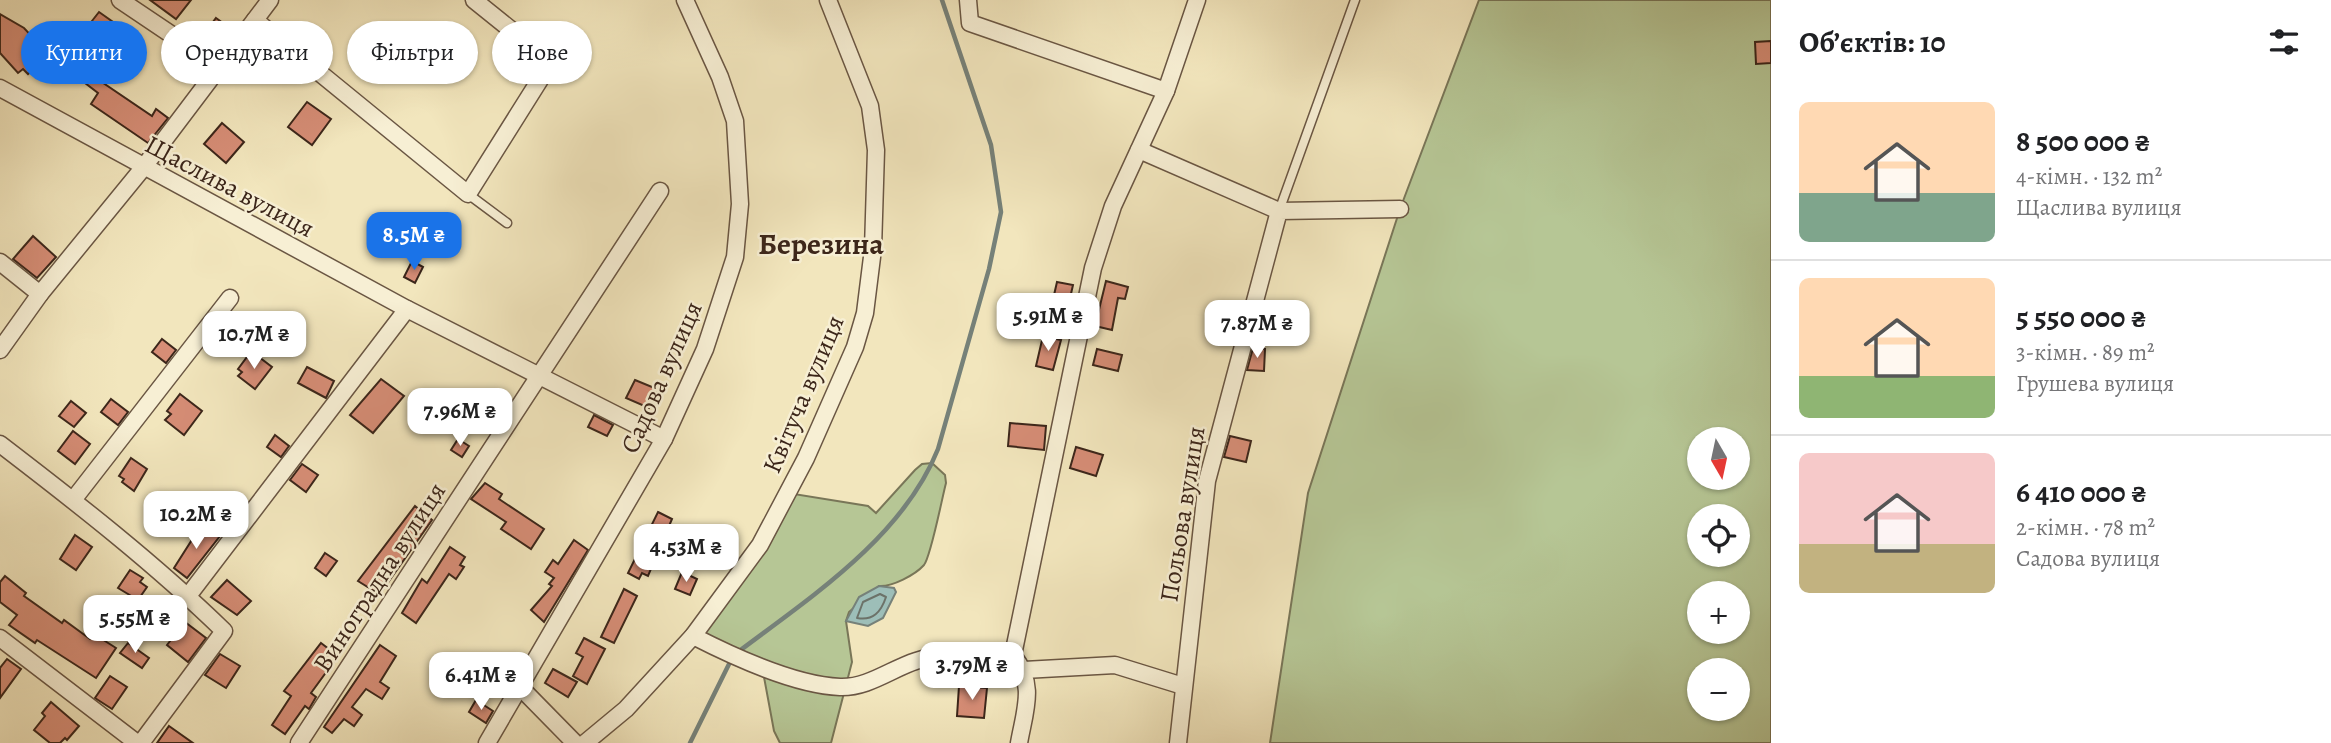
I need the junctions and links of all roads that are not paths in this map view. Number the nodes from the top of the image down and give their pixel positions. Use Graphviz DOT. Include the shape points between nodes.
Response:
graph roads {
  1 [pos="120,0"];
  2 [pos="270,0"];
  3 [pos="474,0"];
  4 [pos="685,0"];
  5 [pos="828,0"];
  6 [pos="968,0"];
  7 [pos="1197,0"];
  8 [pos="1355,0"];
  9 [pos="255,20"];
  10 [pos="161,28"];
  11 [pos="209,84"];
  12 [pos="0,88"];
  13 [pos="1166,92"];
  14 [pos="1139,150"];
  15 [pos="143,168"];
  16 [pos="660,191"];
  17 [pos="468,194"];
  18 [pos="1400,209"];
  19 [pos="1279,211"];
  20 [pos="507,223"];
  21 [pos="0,262"];
  22 [pos="40,294"];
  23 [pos="230,298"];
  24 [pos="407,309"];
  25 [pos="0,351"];
  26 [pos="540,376"];
  27 [pos="664,439"];
  28 [pos="0,444"];
  29 [pos="74,500"];
  30 [pos="188,596"];
  31 [pos="693,636"];
  32 [pos="0,638"];
  33 [pos="1013,655"];
  34 [pos="1024,670"];
  35 [pos="1183,686"];
  36 [pos="520,687"];
  37 [pos="139,743"];
  38 [pos="299,743"];
  39 [pos="488,743"];
  40 [pos="575,743"];
  41 [pos="585,743"];
  42 [pos="1019,743"];
  43 [pos="1178,743"];
  1 -- 10 [label="street"];
  2 -- 9 [label="street"];
  3 -- 17 [label="street" via="551,62"];
  4 -- 27 [label="street, Садова вулиця" via="735,121 739,232 705,349"];
  5 -- 31 [label="street, Квітуча вулиця" via="863,84 874,129 874,236 865,313 840,383 760,545"];
  6 -- 13 [label="street" via="970,23"];
  7 -- 13 [label="street"];
  8 -- 19 [label="lane"];
  9 -- 17 [label="street"];
  11 -- 15 [label="street"];
  12 -- 15 [label="street, Щаслива вулиця"];
  13 -- 14 [label="street"];
  14 -- 19 [label="street"];
  14 -- 33 [label="street" via="1113,206 1093,268"];
  15 -- 22 [label="street"];
  15 -- 24 [label="street, Щаслива вулиця"];
  16 -- 26 [label="street, Виноградна вулиця"];
  17 -- 20 [label="lane"];
  18 -- 19 [label="street"];
  19 -- 35 [label="street, Польова вулиця" via="1206,481"];
  21 -- 22 [label="street"];
  22 -- 25 [label="street"];
  23 -- 29 [label="street"];
  24 -- 26 [label="street, Щаслива вулиця"];
  24 -- 30 [label="street"];
  26 -- 27 [label="street, Щаслива вулиця"];
  26 -- 38 [label="street, Виноградна вулиця"];
  27 -- 36 [label="street, Садова вулиця"];
  28 -- 29 [label="street"];
  29 -- 30 [label="street"];
  30 -- 37 [label="street" via="224,631"];
  31 -- 33 [label="street" via="753,663 841,687 862,684 938,656"];
  31 -- 41 [label="street, Квітуча вулиця" via="626,709"];
  32 -- 37 [label="street"];
  33 -- 34 [label="street"];
  34 -- 35 [label="street" via="1115,665"];
  34 -- 42 [label="street" via="1027,696"];
  35 -- 43 [label="street, Польова вулиця"];
  36 -- 39 [label="street, Садова вулиця"];
  36 -- 40 [label="street"];
}
